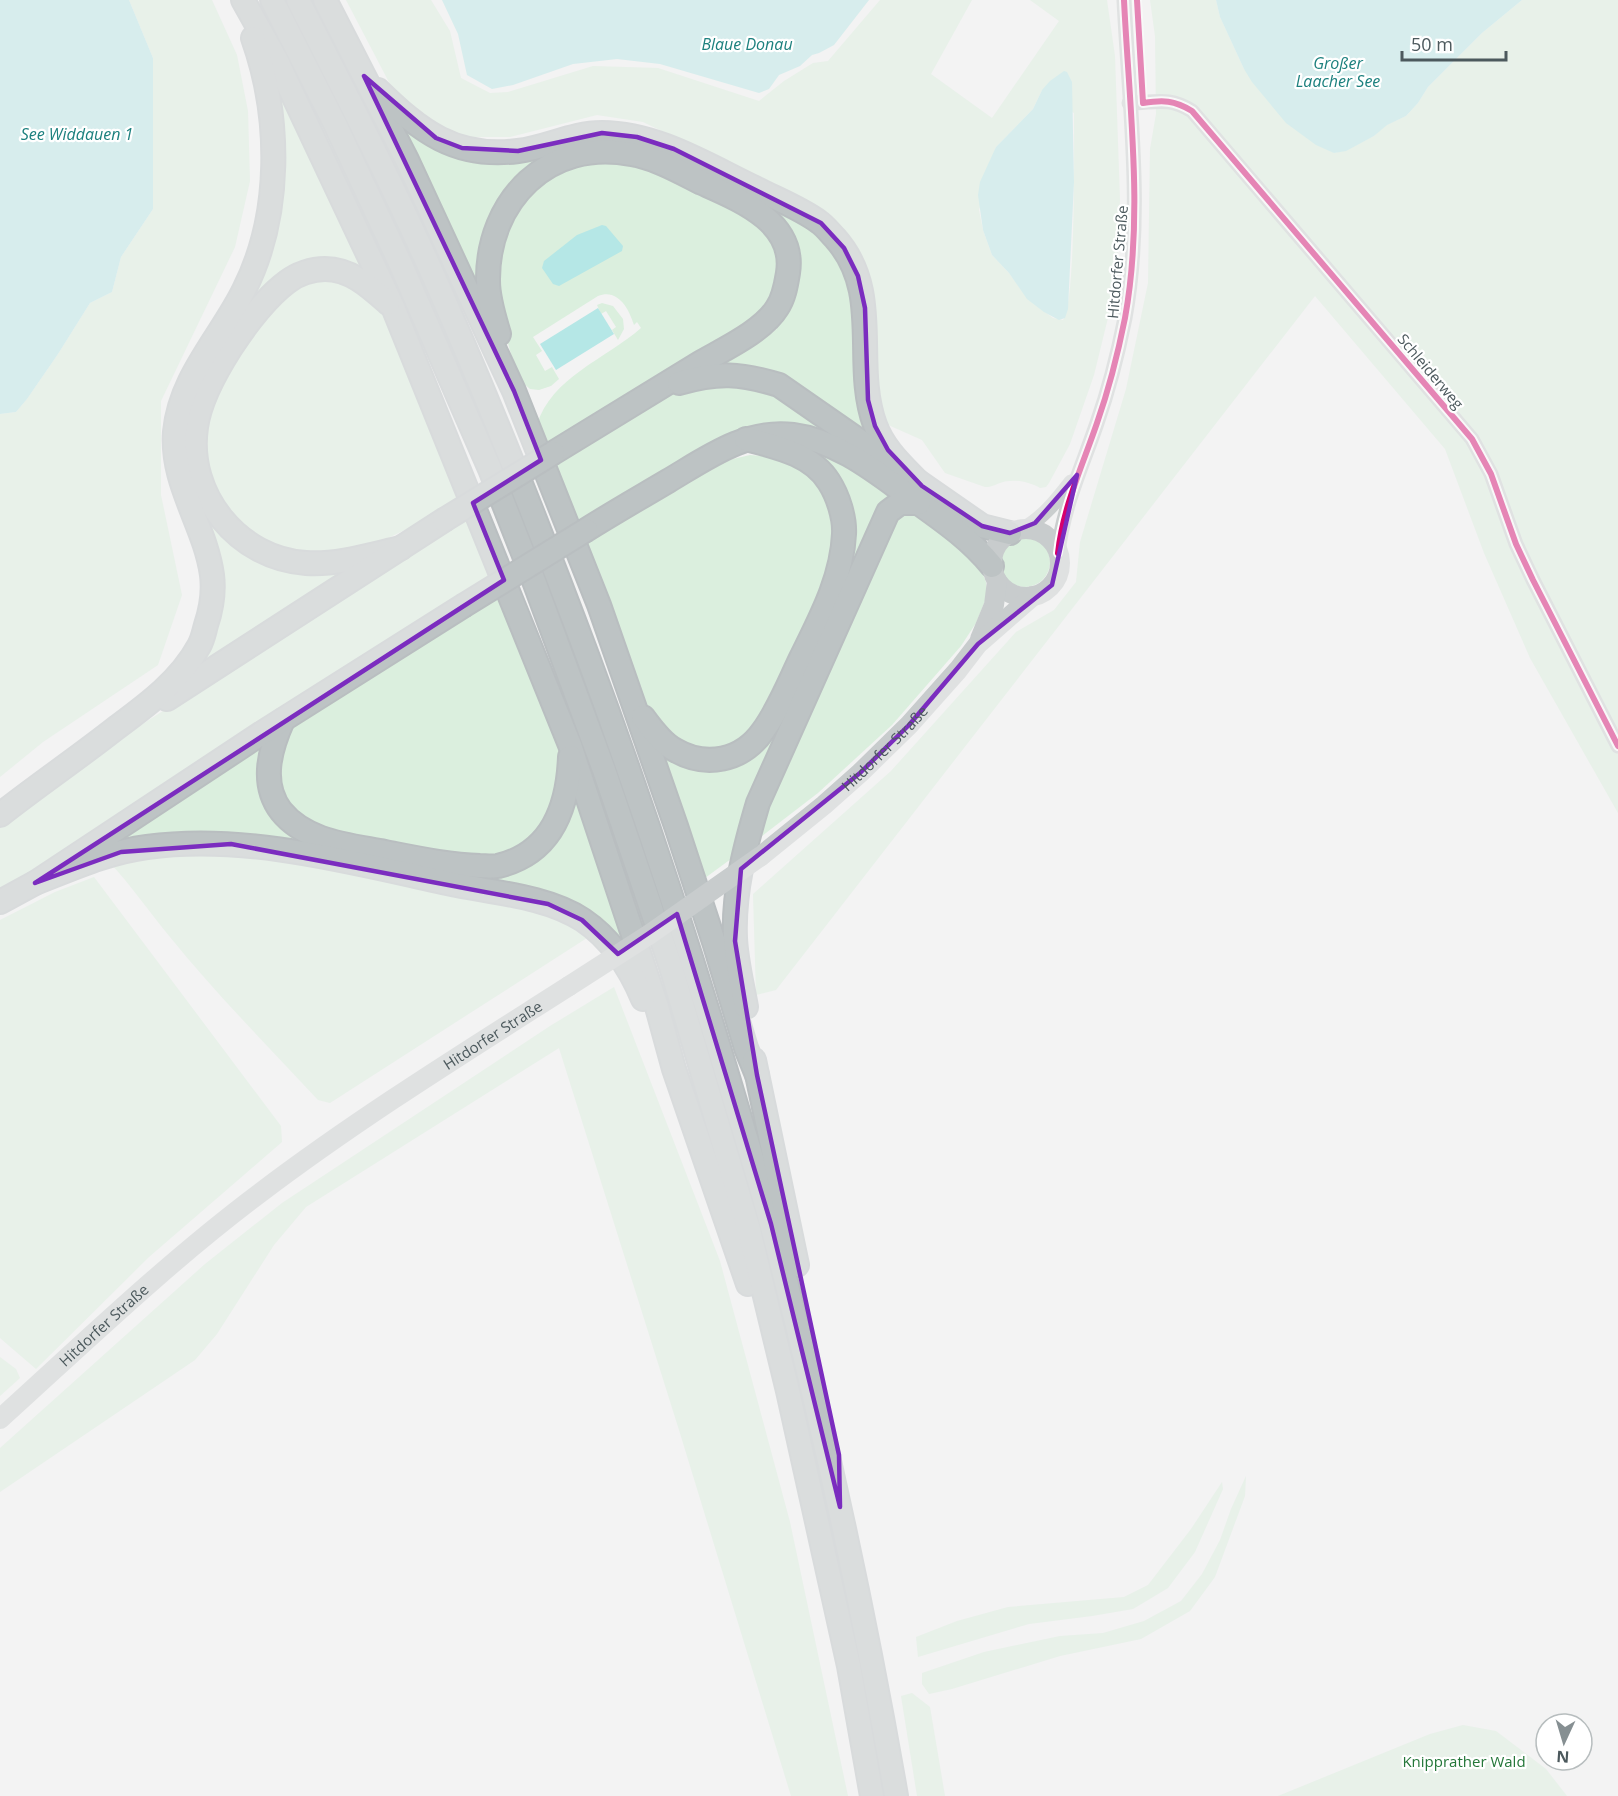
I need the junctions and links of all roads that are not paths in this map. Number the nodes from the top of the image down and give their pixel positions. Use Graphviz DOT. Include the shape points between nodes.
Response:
graph roads {
  1 [pos="242,0"];
  2 [pos="272,0"];
  3 [pos="298,0"];
  4 [pos="326,0"];
  5 [pos="1124,0"];
  6 [pos="364,76"];
  7 [pos="1129,103"];
  8 [pos="393,307"];
  9 [pos="657,389"];
  10 [pos="514,391"];
  11 [pos="746,439"];
  12 [pos="1077,475"];
  13 [pos="920,494"];
  14 [pos="1017,531"];
  15 [pos="401,548"];
  16 [pos="1058,553"];
  17 [pos="994,573"];
  18 [pos="1033,596"];
  19 [pos="978,644"];
  20 [pos="636,708"];
  21 [pos="284,720"];
  22 [pos="570,745"];
  23 [pos="1618,746"];
  24 [pos="90,748"];
  25 [pos="0,815"];
  26 [pos="35,884"];
  27 [pos="0,902"];
  28 [pos="674,1069"];
  29 [pos="757,1075"];
  30 [pos="788,1391"];
  31 [pos="0,1419"];
  32 [pos="840,1507"];
  33 [pos="872,1796"];
  34 [pos="896,1796"];
  1 -- 8 [label="highway" via="276,59"];
  1 -- 24 [label="highway" via="268,91 274,144 270,206 244,290 191,378 176,431 176,461 183,490 204,542 212,577 210,612 201,643 188,665 148,704"];
  2 -- 30 [label="highway" via="401,265 490,469 538,592 671,967 748,1230"];
  3 -- 32 [label="highway" via="443,299 517,473 625,757 693,961 771,1224"];
  4 -- 6 [label="highway"];
  5 -- 7 [label="street, Hitdorfer Straße"];
  6 -- 10 [label="highway"];
  6 -- 13 [label="highway" via="428,133 462,148 518,151 591,134 637,137 674,149 821,223 844,248 858,276 865,308 868,400 875,426"];
  7 -- 12 [label="street, Hitdorfer Straße" via="1134,196 1130,284 1104,401"];
  7 -- 23 [label="street, Schleiderweg" via="1166,100 1192,111 1472,439 1491,474 1533,580"];
  8 -- 15 [label="highway" via="364,282 338,271 312,271 287,282 262,307 217,371 200,410 195,442 196,462 208,499 229,528 257,549 288,560 315,563"];
  8 -- 22 [label="highway"];
  9 -- 10 [label="highway" via="742,338 773,314 786,288 786,244 771,222 747,204 656,161 604,151 563,159 542,170 525,183 506,208 495,233 489,295"];
  9 -- 13 [label="highway" via="725,374 750,376 779,385"];
  9 -- 15 [label="highway, bridge"];
  10 -- 20 [label="highway"];
  11 -- 13 [label="highway" via="777,435 811,439"];
  11 -- 20 [label="highway" via="807,460 829,481 840,507 844,531 833,587 776,711 746,749 730,758 710,762 692,758 673,749"];
  11 -- 21 [label="highway, bridge" via="586,530"];
  12 -- 14 [label="street, Hitdorfer Straße" via="1046,513"];
  12 -- 16 [label="street, Hitdorfer Straße"];
  13 -- 14 [label="highway" via="982,526"];
  13 -- 17 [label="highway" via="972,542"];
  13 -- 29 [label="highway" via="888,512 876,536 763,792 746,844 735,902 735,941"];
  14 -- 16 [label="main road" via="1041,533"];
  14 -- 17 [label="main road" via="996,546"];
  15 -- 24 [label="highway"];
  16 -- 18 [label="main road" via="1060,564 1052,585"];
  17 -- 18 [label="main road" via="1012,594"];
  17 -- 19 [label="main road, Hitdorfer Straße" via="994,605"];
  18 -- 19 [label="main road, Hitdorfer Straße"];
  19 -- 31 [label="main road, Hitdorfer Straße, bridge" via="909,725 860,773 761,856 650,934 321,1147 198,1241"];
  20 -- 29 [label="highway"];
  21 -- 22 [label="highway" via="272,749 269,786 281,810 303,830 328,841 459,866 497,866 538,845 555,824 564,802"];
  21 -- 26 [label="highway"];
  22 -- 28 [label="highway"];
  24 -- 25 [label="highway"];
  26 -- 27 [label="highway"];
  26 -- 28 [label="highway" via="121,852 148,847 231,844 330,859 548,904 582,920 610,942 639,989"];
  28 -- 30 [label="highway" via="765,1341"];
  29 -- 32 [label="highway" via="839,1455"];
  30 -- 33 [label="highway" via="849,1666"];
  32 -- 34 [label="highway"];
}
